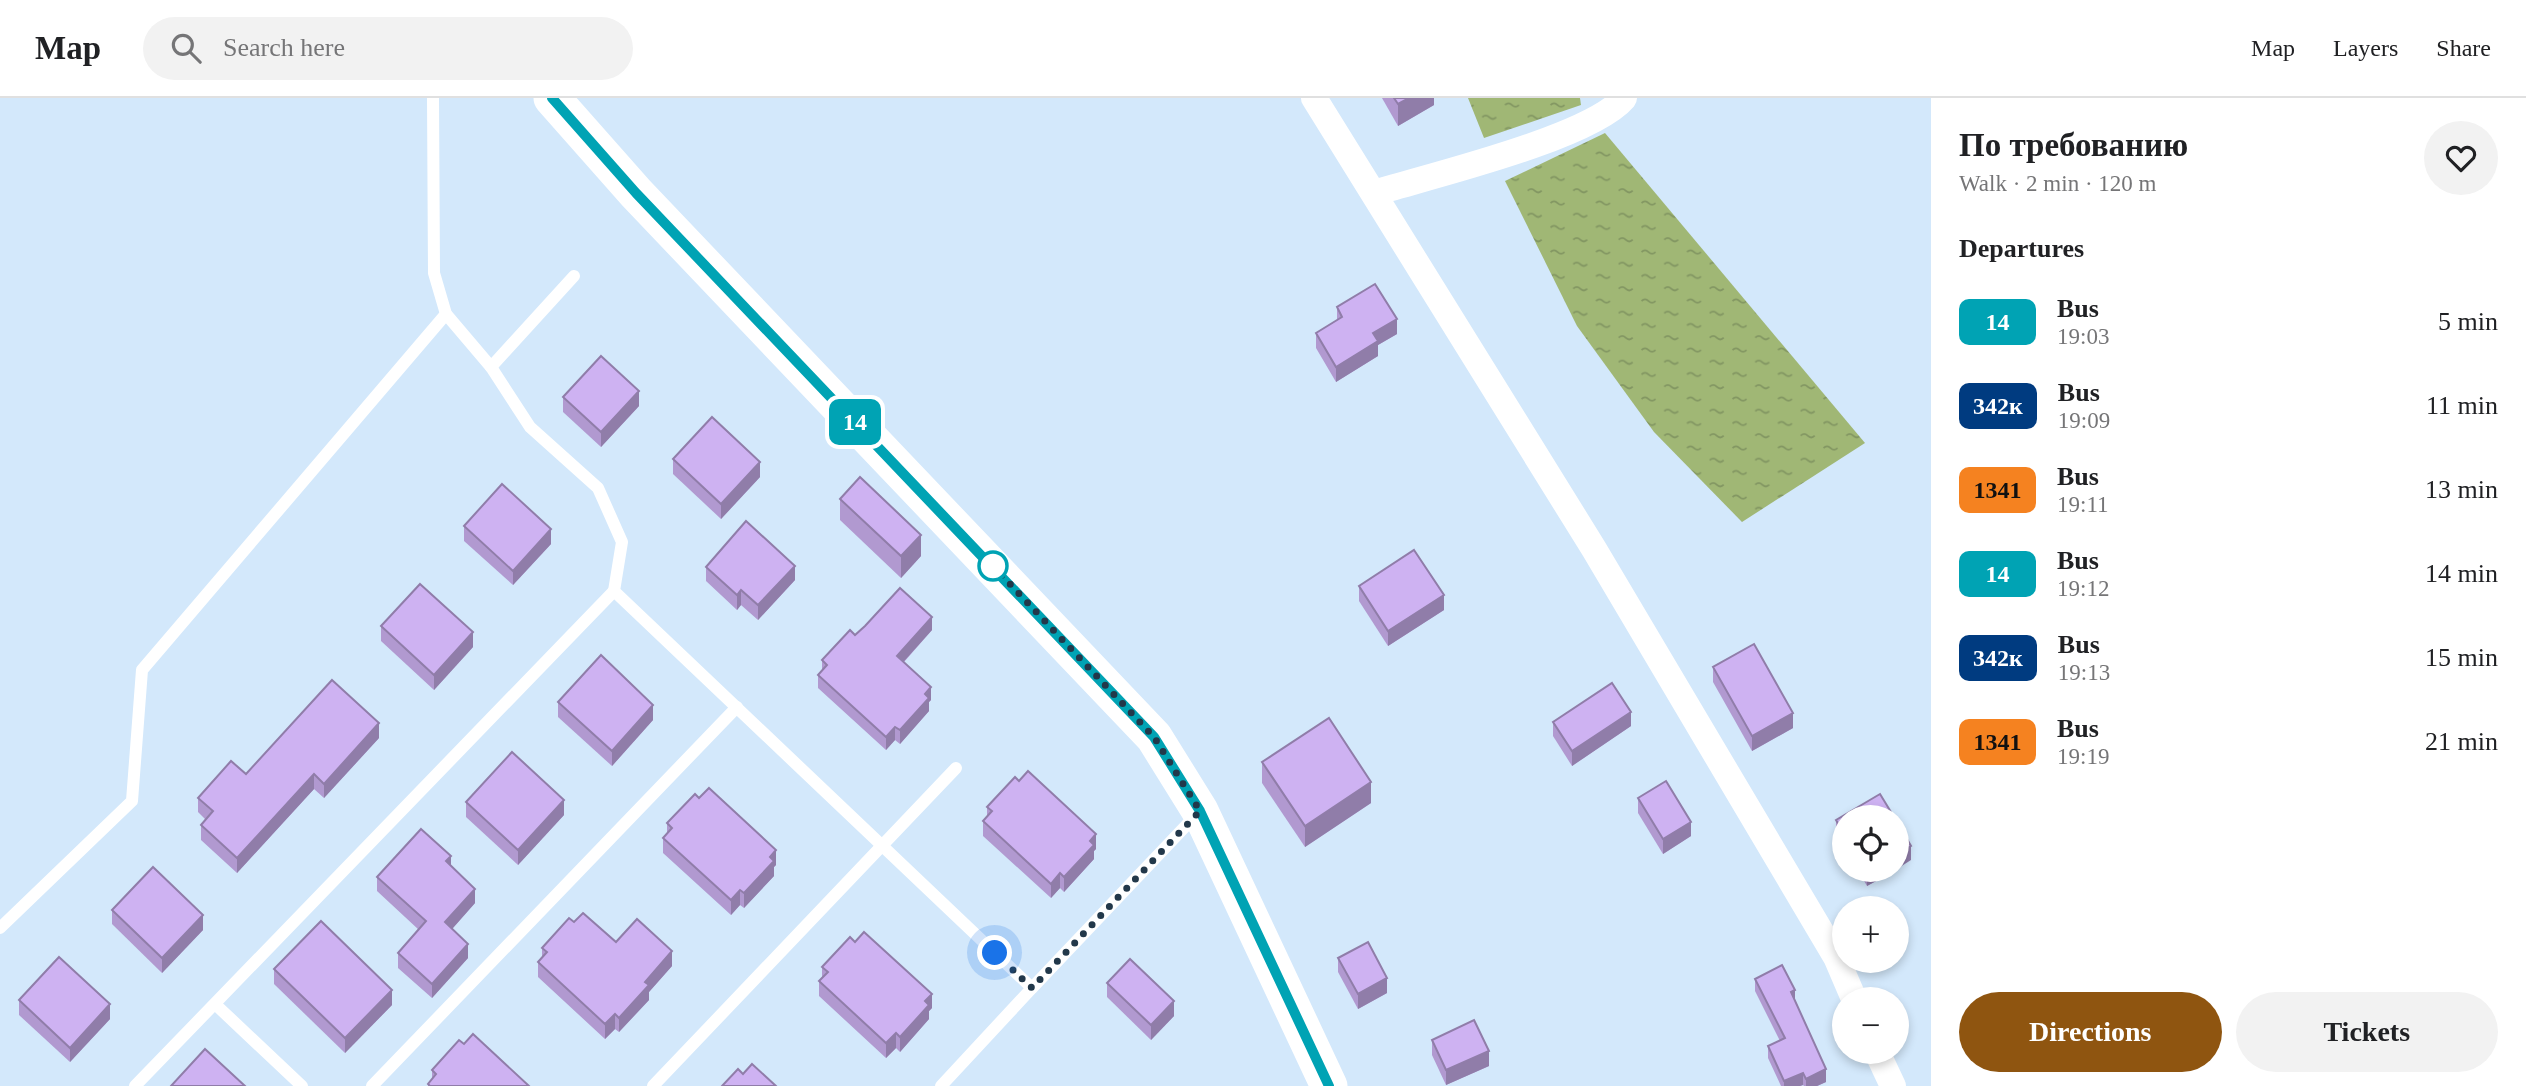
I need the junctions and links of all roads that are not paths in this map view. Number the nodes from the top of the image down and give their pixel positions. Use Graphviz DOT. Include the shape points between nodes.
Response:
graph roads {
  1 [pos="433,98"];
  2 [pos="552,98"];
  3 [pos="1314,98"];
  4 [pos="1624,98"];
  5 [pos="1374,193"];
  6 [pos="574,276"];
  7 [pos="446,313"];
  8 [pos="491,367"];
  9 [pos="614,591"];
  10 [pos="737,707"];
  11 [pos="956,768"];
  12 [pos="1200,811"];
  13 [pos="882,846"];
  14 [pos="0,928"];
  15 [pos="1849,987"];
  16 [pos="1032,988"];
  17 [pos="215,1004"];
  18 [pos="1883,1064"];
  19 [pos="135,1086"];
  20 [pos="302,1086"];
  21 [pos="372,1086"];
  22 [pos="653,1086"];
  23 [pos="941,1086"];
  24 [pos="1329,1086"];
  25 [pos="1893,1086"];
  1 -- 7 [label="lane" via="434,273"];
  2 -- 12 [label="street" via="636,193 1154,737"];
  3 -- 5 [label="street"];
  4 -- 5 [label="street" via="1613,111 1544,141"];
  5 -- 15 [label="street" via="1601,561 1836,957"];
  6 -- 8 [label="lane"];
  7 -- 8 [label="lane"];
  7 -- 14 [label="lane" via="142,670 132,801"];
  8 -- 9 [label="lane" via="530,428 598,488 622,542"];
  9 -- 10 [label="lane"];
  9 -- 17 [label="lane"];
  10 -- 13 [label="lane"];
  10 -- 21 [label="lane"];
  11 -- 13 [label="lane"];
  12 -- 16 [label="lane"];
  12 -- 24 [label="street"];
  13 -- 16 [label="lane"];
  13 -- 22 [label="lane"];
  16 -- 23 [label="lane"];
  17 -- 19 [label="lane"];
  17 -- 20 [label="lane"];
  18 -- 25 [label="street"];
}
